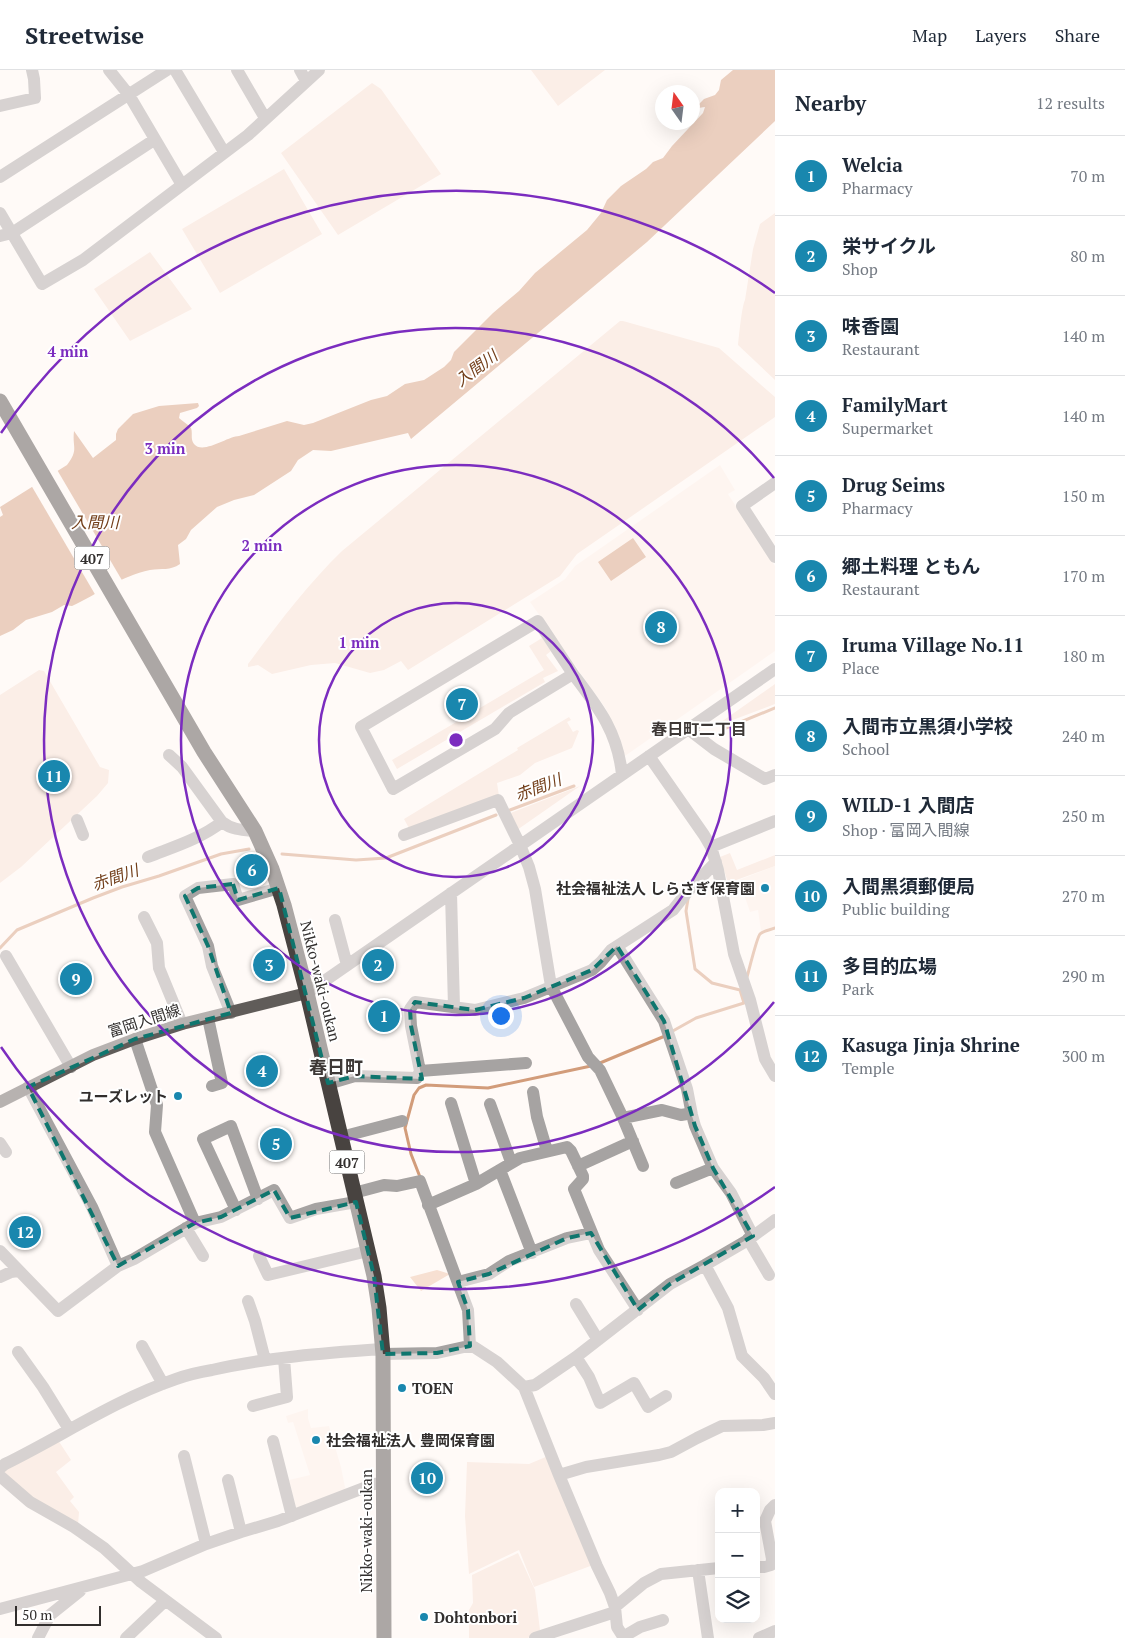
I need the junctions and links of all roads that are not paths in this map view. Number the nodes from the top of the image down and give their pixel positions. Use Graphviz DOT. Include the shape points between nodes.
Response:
graph roads {
  1 [pos="32,70"];
  2 [pos="108,70"];
  3 [pos="167,70"];
  4 [pos="175,70"];
  5 [pos="237,70"];
  6 [pos="319,70"];
  7 [pos="303,75"];
  8 [pos="129,96"];
  9 [pos="0,106"];
  10 [pos="266,118"];
  11 [pos="154,140"];
  12 [pos="224,152"];
  13 [pos="0,177"];
  14 [pos="182,185"];
  15 [pos="0,213"];
  16 [pos="6,234"];
  17 [pos="0,401"];
  18 [pos="775,483"];
  19 [pos="775,557"];
  20 [pos="775,669"];
  21 [pos="573,674"];
  22 [pos="688,729"];
  23 [pos="169,755"];
  24 [pos="649,756"];
  25 [pos="622,775"];
  26 [pos="775,775"];
  27 [pos="77,820"];
  28 [pos="775,821"];
  29 [pos="222,822"];
  30 [pos="255,831"];
  31 [pos="83,835"];
  32 [pos="404,835"];
  33 [pos="520,845"];
  34 [pos="710,847"];
  35 [pos="148,857"];
  36 [pos="716,862"];
  37 [pos="279,888"];
  38 [pos="451,893"];
  39 [pos="144,917"];
  40 [pos="335,920"];
  41 [pos="617,946"];
  42 [pos="6,956"];
  43 [pos="347,965"];
  44 [pos="551,986"];
  45 [pos="307,993"];
  46 [pos="454,1007"];
  47 [pos="231,1012"];
  48 [pos="208,1018"];
  49 [pos="182,1024"];
  50 [pos="135,1038"];
  51 [pos="526,1063"];
  52 [pos="71,1066"];
  53 [pos="420,1071"];
  54 [pos="775,1076"];
  55 [pos="328,1084"];
  56 [pos="212,1086"];
  57 [pos="28,1087"];
  58 [pos="532,1092"];
  59 [pos="0,1102"];
  60 [pos="452,1103"];
  61 [pos="490,1104"];
  62 [pos="692,1115"];
  63 [pos="624,1118"];
  64 [pos="402,1121"];
  65 [pos="341,1137"];
  66 [pos="633,1141"];
  67 [pos="546,1151"];
  68 [pos="511,1162"];
  69 [pos="578,1166"];
  70 [pos="642,1166"];
  71 [pos="713,1168"];
  72 [pos="500,1170"];
  73 [pos="676,1183"];
  74 [pos="476,1184"];
  75 [pos="355,1198"];
  76 [pos="258,1200"];
  77 [pos="428,1205"];
  78 [pos="236,1210"];
  79 [pos="775,1220"];
  80 [pos="190,1226"];
  81 [pos="591,1233"];
  82 [pos="751,1238"];
  83 [pos="0,1251"];
  84 [pos="368,1251"];
  85 [pos="532,1253"];
  86 [pos="203,1256"];
  87 [pos="259,1256"];
  88 [pos="705,1265"];
  89 [pos="118,1266"];
  90 [pos="18,1270"];
  91 [pos="769,1275"];
  92 [pos="0,1277"];
  93 [pos="458,1282"];
  94 [pos="248,1301"];
  95 [pos="576,1304"];
  96 [pos="638,1310"];
  97 [pos="598,1340"];
  98 [pos="142,1346"];
  99 [pos="470,1346"];
  100 [pos="18,1352"];
  101 [pos="383,1352"];
  102 [pos="576,1357"];
  103 [pos="284,1358"];
  104 [pos="265,1360"];
  105 [pos="771,1380"];
  106 [pos="163,1384"];
  107 [pos="524,1387"];
  108 [pos="775,1394"];
  109 [pos="666,1396"];
  110 [pos="253,1406"];
  111 [pos="775,1424"];
  112 [pos="69,1429"];
  113 [pos="272,1441"];
  114 [pos="184,1456"];
  115 [pos="0,1468"];
  116 [pos="559,1475"];
  117 [pos="0,1476"];
  118 [pos="228,1480"];
  119 [pos="383,1483"];
  120 [pos="775,1505"];
  121 [pos="292,1516"];
  122 [pos="241,1532"];
  123 [pos="206,1544"];
  124 [pos="760,1567"];
  125 [pos="715,1568"];
  126 [pos="698,1570"];
  127 [pos="132,1574"];
  128 [pos="84,1588"];
  129 [pos="165,1600"];
  130 [pos="0,1609"];
  131 [pos="615,1610"];
  132 [pos="663,1620"];
  133 [pos="775,1632"];
  134 [pos="624,1637"];
  135 [pos="38,1638"];
  136 [pos="126,1638"];
  137 [pos="216,1638"];
  138 [pos="384,1638"];
  139 [pos="535,1638"];
  140 [pos="708,1638"];
  141 [pos="759,1638"];
  1 -- 9 [label="street" via="35,98"];
  2 -- 8 [label="street"];
  3 -- 8 [label="street"];
  4 -- 12 [label="street"];
  5 -- 10 [label="street"];
  6 -- 7 [label="street"];
  7 -- 10 [label="street"];
  8 -- 11 [label="street"];
  8 -- 13 [label="street"];
  10 -- 12 [label="street"];
  11 -- 14 [label="street"];
  11 -- 16 [label="street"];
  12 -- 14 [label="street"];
  14 -- 16 [label="street" via="83,260 42,284"];
  15 -- 16 [label="street"];
  17 -- 30 [label="highway, Nikko-waki-oukan / 407" via="210,761"];
  18 -- 19 [label="street" via="742,506"];
  20 -- 22 [label="street"];
  21 -- 21 [label="street" via="538,621 361,727 393,789 494,729 509,713"];
  21 -- 25 [label="street" via="601,710 620,757"];
  22 -- 24 [label="street"];
  22 -- 26 [label="street" via="714,749 765,779"];
  23 -- 29 [label="street"];
  24 -- 25 [label="street"];
  24 -- 34 [label="street"];
  25 -- 33 [label="street"];
  27 -- 31 [label="street"];
  28 -- 34 [label="street"];
  29 -- 30 [label="street" via="228,827"];
  29 -- 35 [label="street" via="212,830"];
  30 -- 37 [label="highway, Nikko-waki-oukan / 407"];
  32 -- 33 [label="street" via="498,800"];
  33 -- 38 [label="street"];
  33 -- 44 [label="street" via="535,889"];
  34 -- 36 [label="street"];
  36 -- 41 [label="street" via="673,910"];
  36 -- 54 [label="street" via="734,954 765,1059"];
  37 -- 45 [label="highway, Nikko-waki-oukan / 407"];
  37 -- 47 [label="street" via="238,900 233,884 198,888 184,896 208,946 212,966"];
  38 -- 43 [label="street"];
  38 -- 46 [label="street"];
  39 -- 49 [label="street" via="157,943 159,968"];
  40 -- 43 [label="street"];
  41 -- 44 [label="street" via="592,970"];
  41 -- 62 [label="street" via="664,1021 687,1089"];
  42 -- 52 [label="street"];
  43 -- 45 [label="street"];
  44 -- 46 [label="street" via="524,998 475,1010"];
  44 -- 63 [label="street"];
  45 -- 47 [label="main road, 富岡入間線"];
  45 -- 55 [label="highway, Nikko-waki-oukan / 407"];
  46 -- 53 [label="street" via="415,1002 410,1009"];
  47 -- 48 [label="main road, 富岡入間線"];
  48 -- 49 [label="main road, 富岡入間線"];
  48 -- 56 [label="street" via="222,1084"];
  49 -- 50 [label="main road, 富岡入間線"];
  50 -- 52 [label="main road, 富岡入間線"];
  50 -- 80 [label="street" via="158,1105 155,1132"];
  51 -- 53 [label="street"];
  52 -- 57 [label="main road, 富岡入間線"];
  53 -- 55 [label="street" via="417,1078 355,1076"];
  55 -- 65 [label="highway, Nikko-waki-oukan / 407"];
  57 -- 59 [label="main road, 富岡入間線"];
  57 -- 89 [label="street" via="92,1208"];
  58 -- 67 [label="street"];
  60 -- 74 [label="street"];
  61 -- 68 [label="street"];
  62 -- 63 [label="street" via="662,1110"];
  62 -- 71 [label="street"];
  63 -- 66 [label="street"];
  64 -- 65 [label="street"];
  65 -- 75 [label="highway, Nikko-waki-oukan / 407"];
  66 -- 69 [label="street"];
  66 -- 70 [label="street"];
  67 -- 68 [label="street"];
  67 -- 69 [label="street" via="566,1147"];
  68 -- 72 [label="street"];
  69 -- 81 [label="street" via="583,1179 574,1189"];
  71 -- 73 [label="street"];
  71 -- 82 [label="street" via="736,1201"];
  72 -- 74 [label="street"];
  72 -- 85 [label="street"];
  74 -- 77 [label="street"];
  75 -- 76 [label="street" via="290,1218 274,1190"];
  75 -- 77 [label="street" via="384,1185 420,1181"];
  75 -- 84 [label="highway, Nikko-waki-oukan / 407"];
  76 -- 78 [label="street"];
  76 -- 78 [label="street" via="231,1126 203,1138"];
  77 -- 93 [label="street"];
  78 -- 80 [label="street"];
  79 -- 82 [label="street"];
  80 -- 86 [label="street"];
  80 -- 89 [label="street"];
  81 -- 85 [label="street" via="567,1238"];
  81 -- 96 [label="street" via="602,1257"];
  82 -- 88 [label="street"];
  82 -- 91 [label="street"];
  83 -- 90 [label="street"];
  84 -- 87 [label="street" via="268,1275"];
  84 -- 101 [label="highway, Nikko-waki-oukan / 407" via="379,1308"];
  85 -- 93 [label="street" via="489,1274"];
  88 -- 96 [label="street" via="670,1284"];
  88 -- 105 [label="street" via="728,1308 742,1356"];
  89 -- 90 [label="street" via="58,1311"];
  90 -- 92 [label="street"];
  93 -- 99 [label="street" via="468,1310"];
  94 -- 104 [label="street"];
  95 -- 97 [label="street"];
  96 -- 97 [label="street"];
  97 -- 102 [label="street"];
  98 -- 106 [label="street"];
  99 -- 101 [label="street" via="437,1353"];
  99 -- 107 [label="street" via="497,1362"];
  100 -- 112 [label="street"];
  101 -- 103 [label="street" via="333,1352"];
  101 -- 119 [label="highway, Nikko-waki-oukan / 407"];
  102 -- 107 [label="street" via="535,1385"];
  102 -- 109 [label="street" via="600,1403 634,1383 648,1406"];
  103 -- 104 [label="street"];
  103 -- 110 [label="street" via="287,1398"];
  104 -- 106 [label="street" via="209,1370"];
  105 -- 108 [label="street"];
  106 -- 112 [label="street"];
  107 -- 116 [label="street"];
  111 -- 116 [label="street" via="722,1426 672,1452"];
  112 -- 115 [label="street"];
  113 -- 121 [label="street"];
  114 -- 123 [label="street"];
  116 -- 131 [label="street"];
  117 -- 127 [label="street" via="30,1502 104,1548"];
  118 -- 122 [label="street"];
  119 -- 121 [label="street"];
  119 -- 138 [label="highway, Nikko-waki-oukan / 407"];
  120 -- 124 [label="street" via="765,1521 771,1565"];
  121 -- 122 [label="street"];
  122 -- 123 [label="street"];
  123 -- 127 [label="street"];
  125 -- 126 [label="street"];
  126 -- 131 [label="street" via="661,1574 644,1583"];
  126 -- 140 [label="street"];
  127 -- 128 [label="street"];
  127 -- 129 [label="street"];
  128 -- 130 [label="street"];
  128 -- 135 [label="street" via="50,1614"];
  129 -- 136 [label="street"];
  129 -- 137 [label="street"];
  131 -- 134 [label="street" via="617,1627"];
  131 -- 139 [label="street"];
  132 -- 134 [label="street" via="640,1627"];
  133 -- 141 [label="street"];
}
